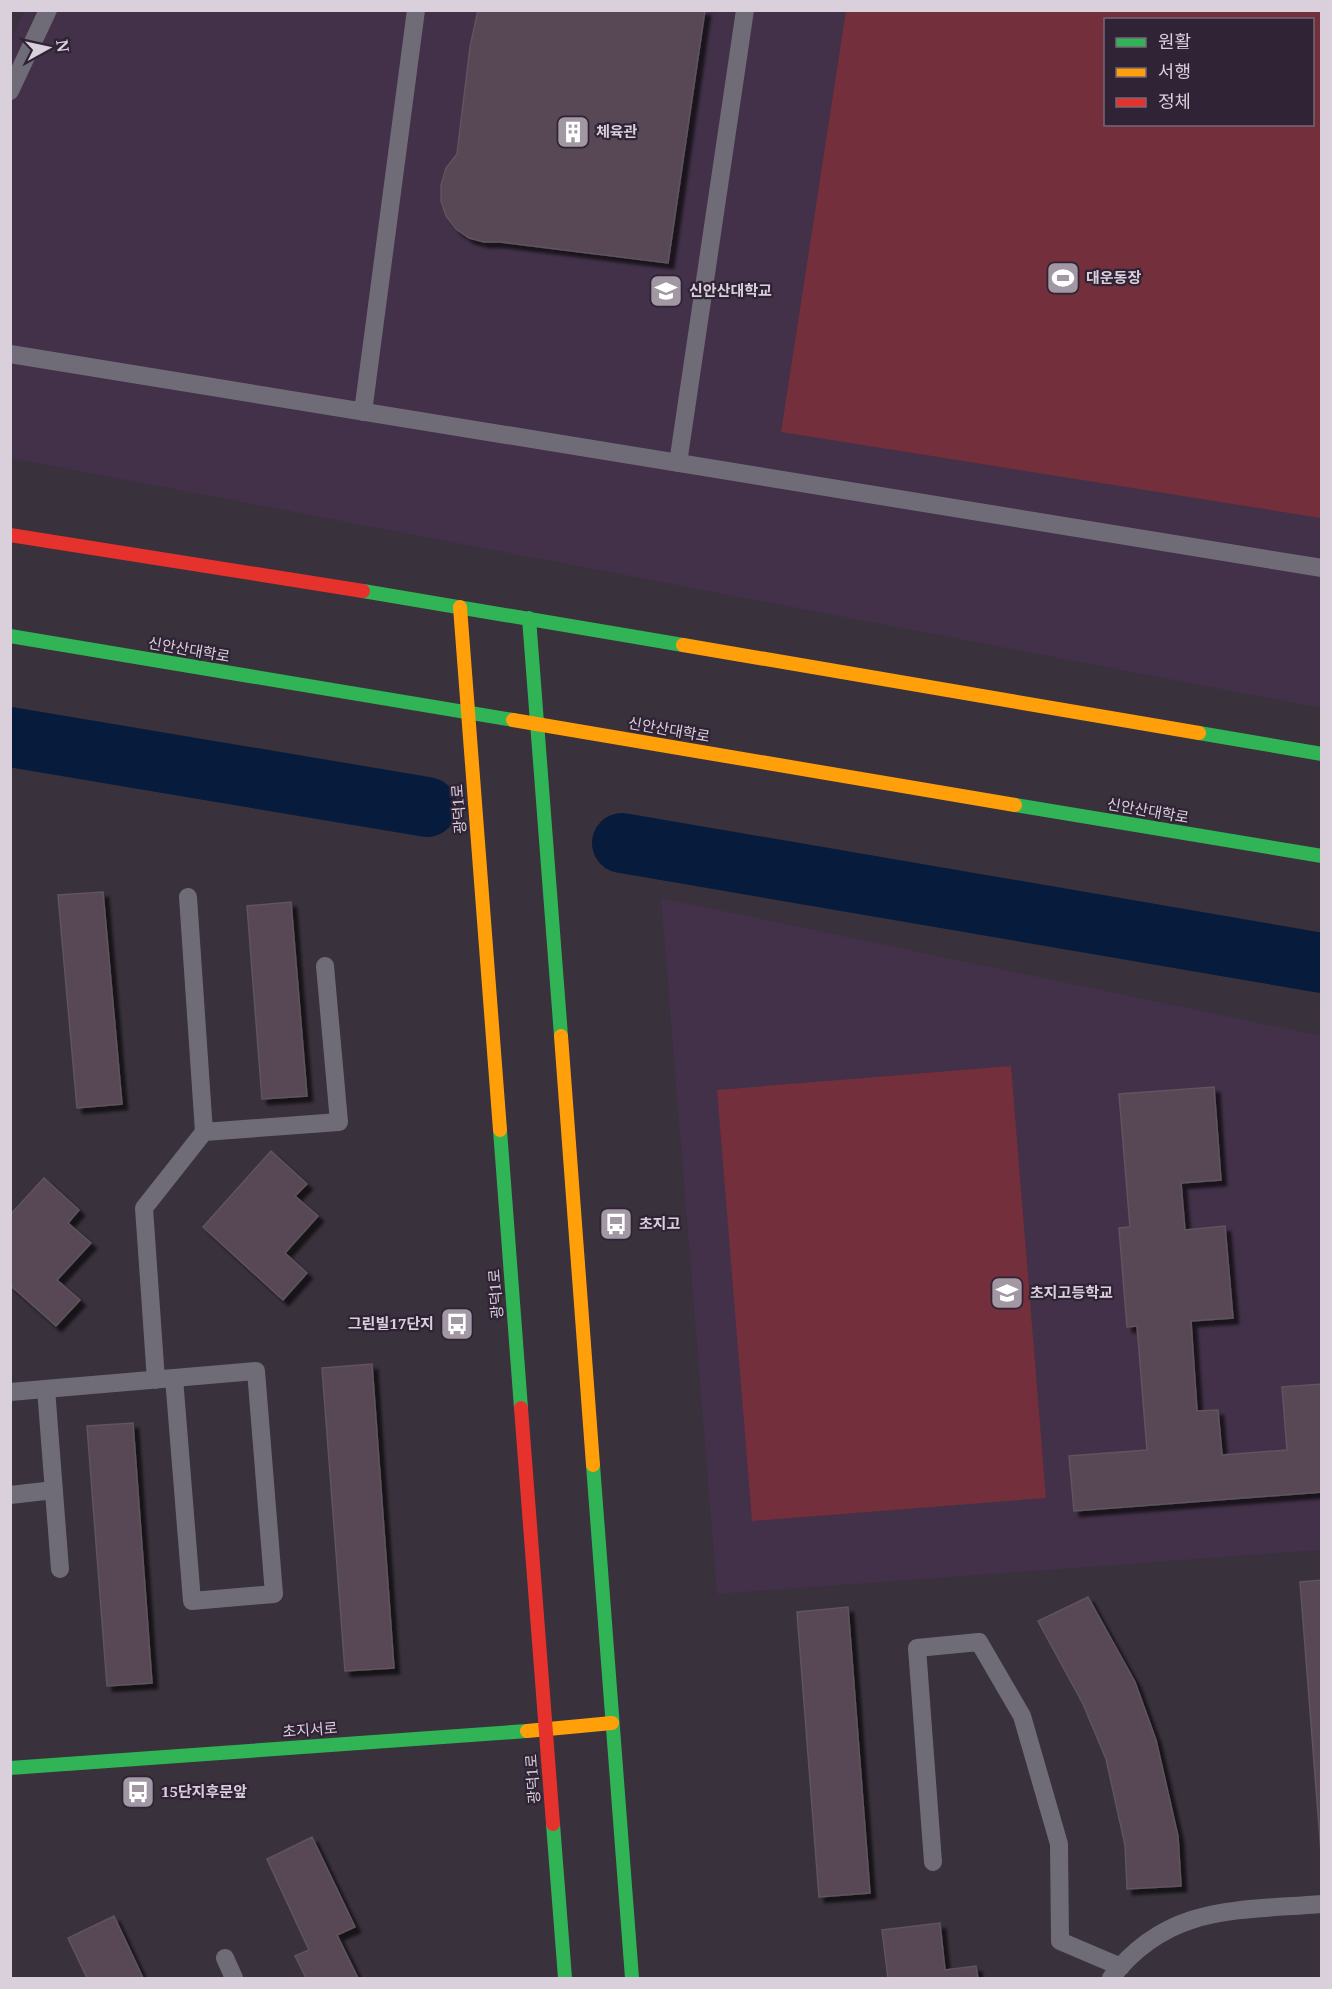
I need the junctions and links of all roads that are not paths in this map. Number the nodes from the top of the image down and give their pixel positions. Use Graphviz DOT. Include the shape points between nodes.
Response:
graph roads {
  1 [pos="48,10"];
  2 [pos="416,10"];
  3 [pos="745,10"];
  4 [pos="10,91"];
  5 [pos="10,354"];
  6 [pos="363,412"];
  7 [pos="678,463"];
  8 [pos="10,536"];
  9 [pos="1322,568"];
  10 [pos="460,607"];
  11 [pos="529,618"];
  12 [pos="10,636"];
  13 [pos="468,714"];
  14 [pos="537,725"];
  15 [pos="1322,754"];
  16 [pos="1322,856"];
  17 [pos="188,897"];
  18 [pos="325,966"];
  19 [pos="204,1132"];
  20 [pos="174,1378"];
  21 [pos="156,1380"];
  22 [pos="46,1389"];
  23 [pos="10,1392"];
  24 [pos="54,1490"];
  25 [pos="10,1495"];
  26 [pos="60,1569"];
  27 [pos="612,1723"];
  28 [pos="546,1730"];
  29 [pos="10,1768"];
  30 [pos="933,1862"];
  31 [pos="1322,1904"];
  32 [pos="225,1958"];
  33 [pos="1116,1973"];
  34 [pos="234,1978"];
  35 [pos="565,1978"];
  36 [pos="632,1978"];
  1 -- 4 [label="lane"];
  2 -- 6 [label="lane"];
  3 -- 7 [label="lane"];
  5 -- 6 [label="lane"];
  6 -- 7 [label="lane"];
  7 -- 9 [label="lane"];
  8 -- 10 [label="street"];
  10 -- 11 [label="street"];
  10 -- 13 [label="street, 광덕1로"];
  11 -- 14 [label="street"];
  11 -- 15 [label="street"];
  12 -- 13 [label="street, 신안산대학로"];
  13 -- 14 [label="street, 신안산대학로"];
  13 -- 28 [label="street, 광덕1로"];
  14 -- 16 [label="street, 신안산대학로"];
  14 -- 27 [label="street"];
  17 -- 19 [label="lane"];
  18 -- 19 [label="lane" via="339,1122"];
  19 -- 21 [label="lane" via="144,1208"];
  20 -- 20 [label="lane" via="192,1601 274,1594 256,1371"];
  20 -- 21 [label="lane"];
  21 -- 22 [label="lane"];
  22 -- 23 [label="lane"];
  22 -- 24 [label="lane"];
  24 -- 25 [label="lane"];
  24 -- 26 [label="lane"];
  27 -- 28 [label="street, 초지서로"];
  27 -- 36 [label="street"];
  28 -- 29 [label="street, 초지서로"];
  28 -- 35 [label="street, 광덕1로"];
  30 -- 33 [label="lane" via="917,1648 979,1642 1022,1716 1059,1844 1060,1941"];
  31 -- 33 [label="lane" via="1211,1914 1179,1923 1153,1937"];
  32 -- 34 [label="lane"];
}
